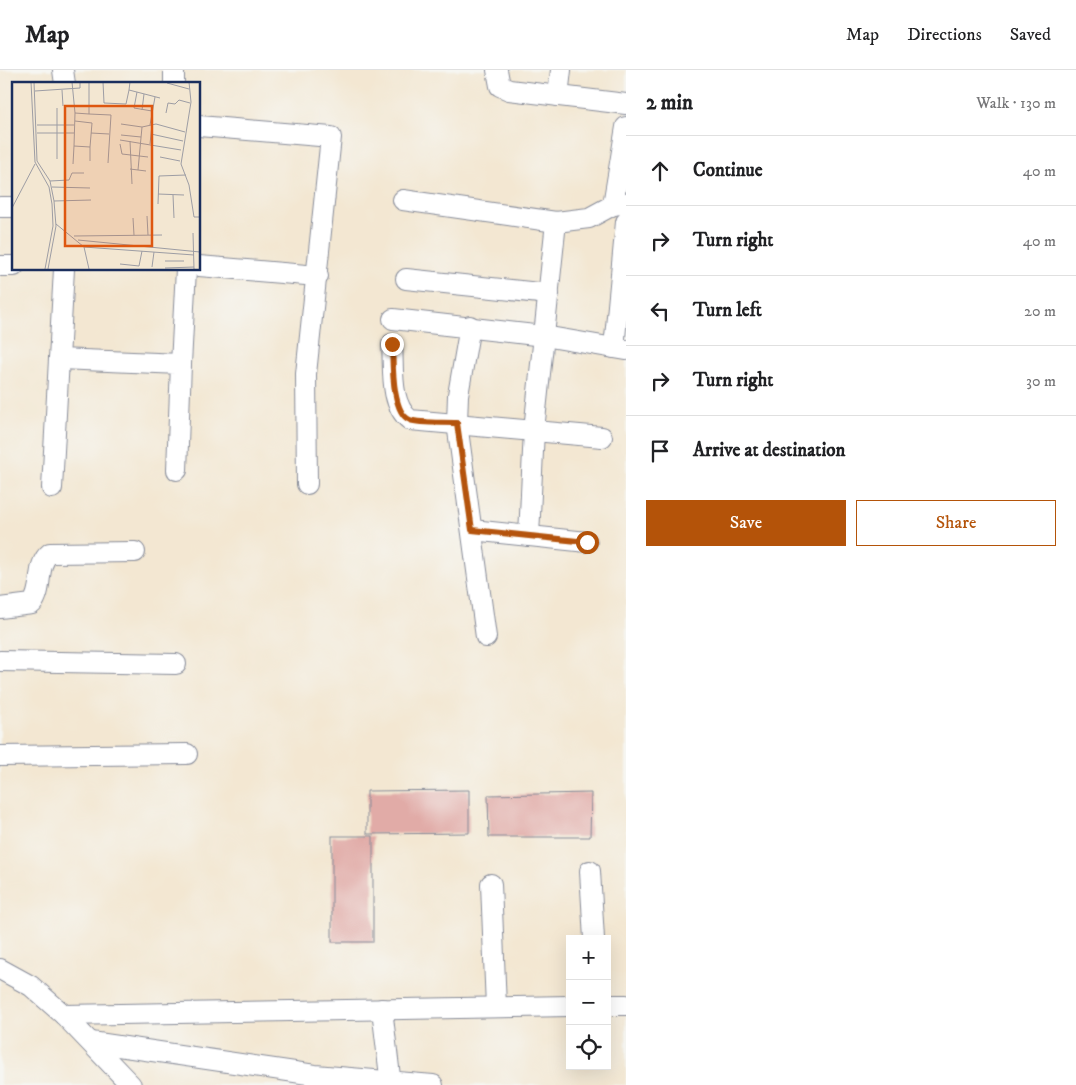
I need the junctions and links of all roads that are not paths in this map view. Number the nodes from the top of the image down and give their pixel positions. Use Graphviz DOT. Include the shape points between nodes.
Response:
graph roads {
  1 [pos="497,70"];
  2 [pos="561,70"];
  3 [pos="558,96"];
  4 [pos="626,104"];
  5 [pos="200,126"];
  6 [pos="626,127"];
  7 [pos="403,200"];
  8 [pos="619,204"];
  9 [pos="556,222"];
  10 [pos="626,222"];
  11 [pos="200,266"];
  12 [pos="64,270"];
  13 [pos="186,270"];
  14 [pos="318,276"];
  15 [pos="623,277"];
  16 [pos="406,279"];
  17 [pos="549,294"];
  18 [pos="393,319"];
  19 [pos="470,326"];
  20 [pos="544,336"];
  21 [pos="392,344"];
  22 [pos="620,349"];
  23 [pos="59,359"];
  24 [pos="181,364"];
  25 [pos="457,423"];
  26 [pos="534,430"];
  27 [pos="602,437"];
  28 [pos="177,470"];
  29 [pos="307,484"];
  30 [pos="52,488"];
  31 [pos="472,530"];
  32 [pos="529,536"];
  33 [pos="587,542"];
  34 [pos="135,552"];
  35 [pos="0,608"];
  36 [pos="486,637"];
  37 [pos="0,661"];
  38 [pos="176,664"];
  39 [pos="187,754"];
  40 [pos="0,756"];
  41 [pos="590,871"];
  42 [pos="491,884"];
  43 [pos="594,935"];
  44 [pos="0,969"];
  45 [pos="611,1005"];
  46 [pos="626,1005"];
  47 [pos="566,1006"];
  48 [pos="496,1007"];
  49 [pos="382,1009"];
  50 [pos="64,1015"];
  51 [pos="91,1042"];
  52 [pos="390,1083"];
  53 [pos="131,1085"];
  54 [pos="433,1085"];
  1 -- 3 [label="street" via="500,86 509,90"];
  2 -- 3 [label="street"];
  3 -- 4 [label="street"];
  5 -- 14 [label="street" via="331,137"];
  6 -- 8 [label="street"];
  7 -- 9 [label="street"];
  8 -- 9 [label="street" via="589,218"];
  9 -- 17 [label="street"];
  10 -- 15 [label="street"];
  11 -- 14 [label="street"];
  12 -- 23 [label="street"];
  13 -- 24 [label="street"];
  14 -- 29 [label="street" via="306,374"];
  15 -- 22 [label="street"];
  16 -- 17 [label="street"];
  17 -- 20 [label="street"];
  18 -- 19 [label="street"];
  19 -- 20 [label="street"];
  19 -- 25 [label="street" via="458,395"];
  20 -- 22 [label="street"];
  20 -- 26 [label="street"];
  21 -- 25 [label="street" via="395,392 401,413 410,420"];
  23 -- 24 [label="street"];
  23 -- 30 [label="street"];
  24 -- 28 [label="street"];
  25 -- 26 [label="street"];
  25 -- 31 [label="street"];
  26 -- 27 [label="street"];
  26 -- 32 [label="street"];
  31 -- 32 [label="street"];
  31 -- 36 [label="street"];
  32 -- 33 [label="street"];
  34 -- 35 [label="street" via="50,553 43,563 36,599 32,604"];
  37 -- 38 [label="street"];
  39 -- 40 [label="street"];
  41 -- 43 [label="street"];
  42 -- 48 [label="street"];
  44 -- 50 [label="street" via="31,986"];
  45 -- 46 [label="street"];
  47 -- 48 [label="street"];
  48 -- 49 [label="street"];
  49 -- 50 [label="street"];
  49 -- 52 [label="street"];
  50 -- 51 [label="street"];
  51 -- 52 [label="street"];
  51 -- 53 [label="street"];
  52 -- 54 [label="street"];
}
